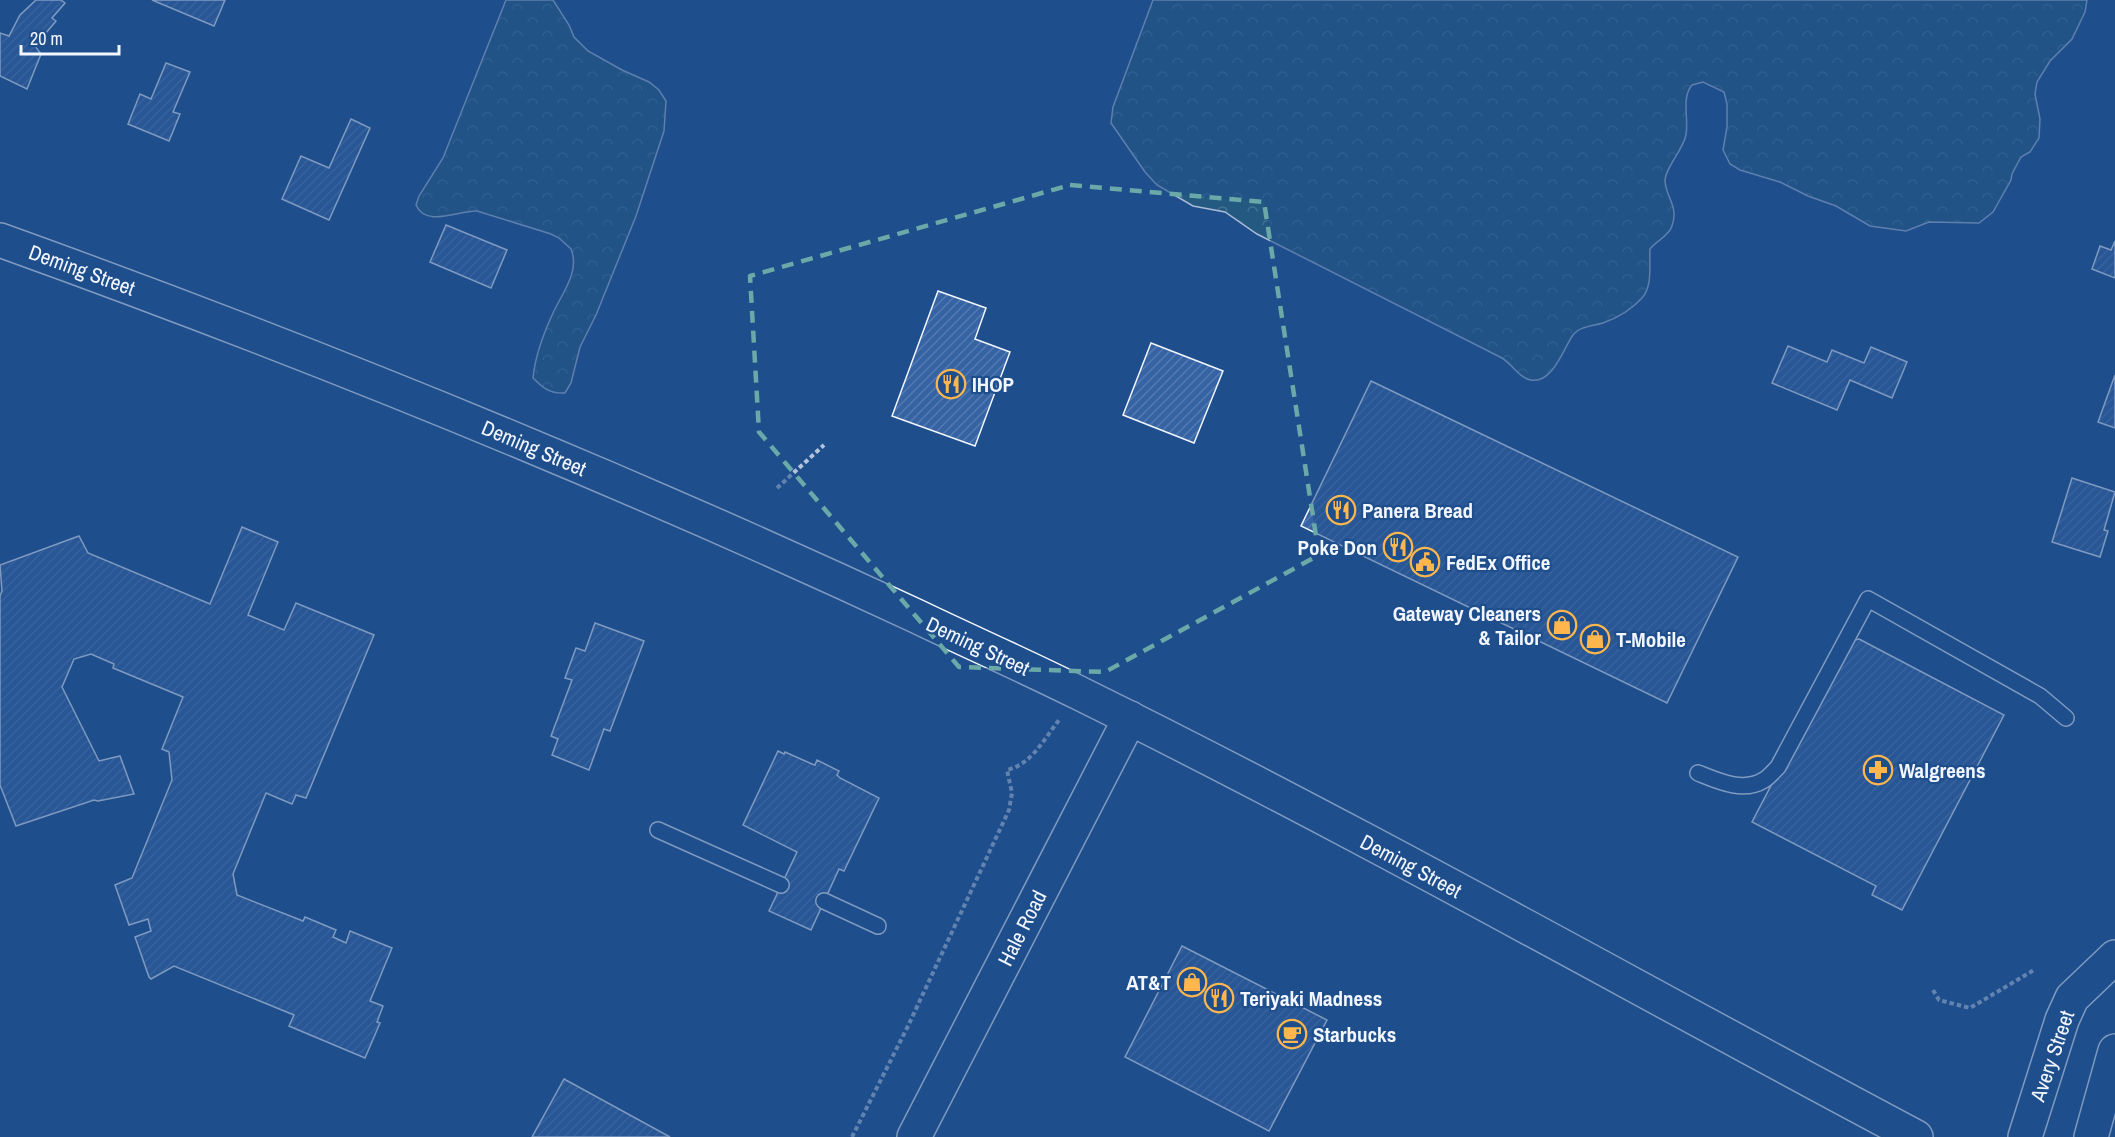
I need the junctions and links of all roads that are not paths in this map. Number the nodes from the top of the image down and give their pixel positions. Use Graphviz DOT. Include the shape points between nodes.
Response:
graph roads {
  1 [pos="0,240"];
  2 [pos="1130,718"];
  3 [pos="2066,718"];
  4 [pos="1698,773"];
  5 [pos="658,830"];
  6 [pos="781,885"];
  7 [pos="824,901"];
  8 [pos="878,926"];
  9 [pos="2115,957"];
  10 [pos="2115,1051"];
  11 [pos="914,1137"];
  12 [pos="1916,1137"];
  13 [pos="2025,1137"];
  14 [pos="2091,1137"];
  1 -- 2 [label="main road, Deming Street" via="310,355 547,453 732,532"];
  2 -- 11 [label="main road, Hale Road"];
  2 -- 12 [label="main road, Deming Street"];
  3 -- 4 [label="lane" via="2040,696 1868,599 1778,767 1764,780 1741,786"];
  5 -- 6 [label="lane"];
  7 -- 8 [label="lane"];
  9 -- 13 [label="main road, Avery Street" via="2072,998"];
  10 -- 14 [label="main road"];
}
